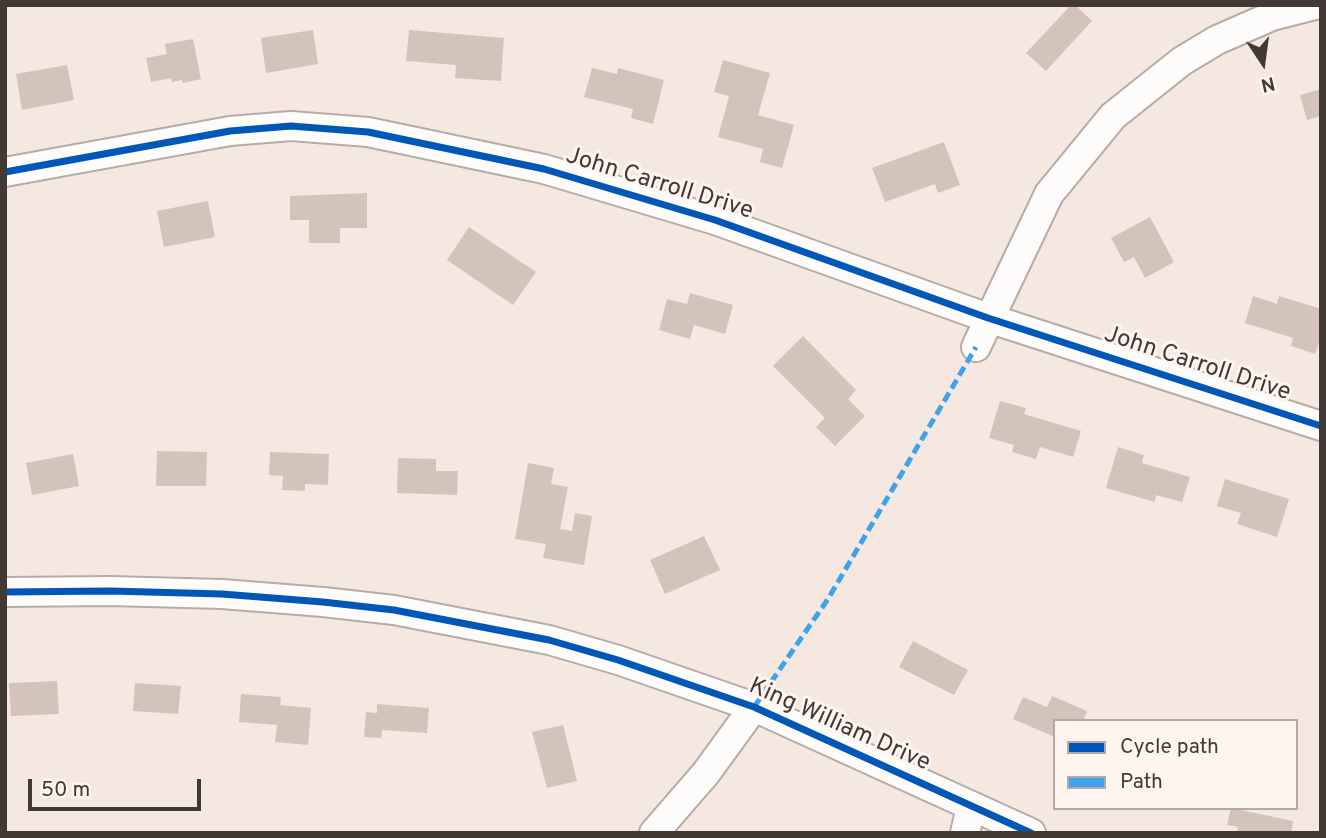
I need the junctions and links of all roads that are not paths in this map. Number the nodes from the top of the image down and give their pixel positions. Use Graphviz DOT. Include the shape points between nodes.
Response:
graph roads {
  1 [pos="1315,5"];
  2 [pos="5,172"];
  3 [pos="989,317"];
  4 [pos="976,347"];
  5 [pos="1321,426"];
  6 [pos="5,592"];
  7 [pos="754,708"];
  8 [pos="968,820"];
  9 [pos="654,833"];
  10 [pos="1031,833"];
  1 -- 3 [label="street" via="1272,16 1217,40 1182,61 1113,116 1049,194"];
  2 -- 3 [label="street, John Carroll Drive" via="230,131 292,126 368,132 544,169 662,204"];
  3 -- 4 [label="street"];
  3 -- 5 [label="street, John Carroll Drive"];
  6 -- 7 [label="street, King William Drive" via="222,594 394,610 549,640"];
  7 -- 8 [label="street, King William Drive"];
  7 -- 9 [label="street"];
  8 -- 10 [label="street, King William Drive"];
}
